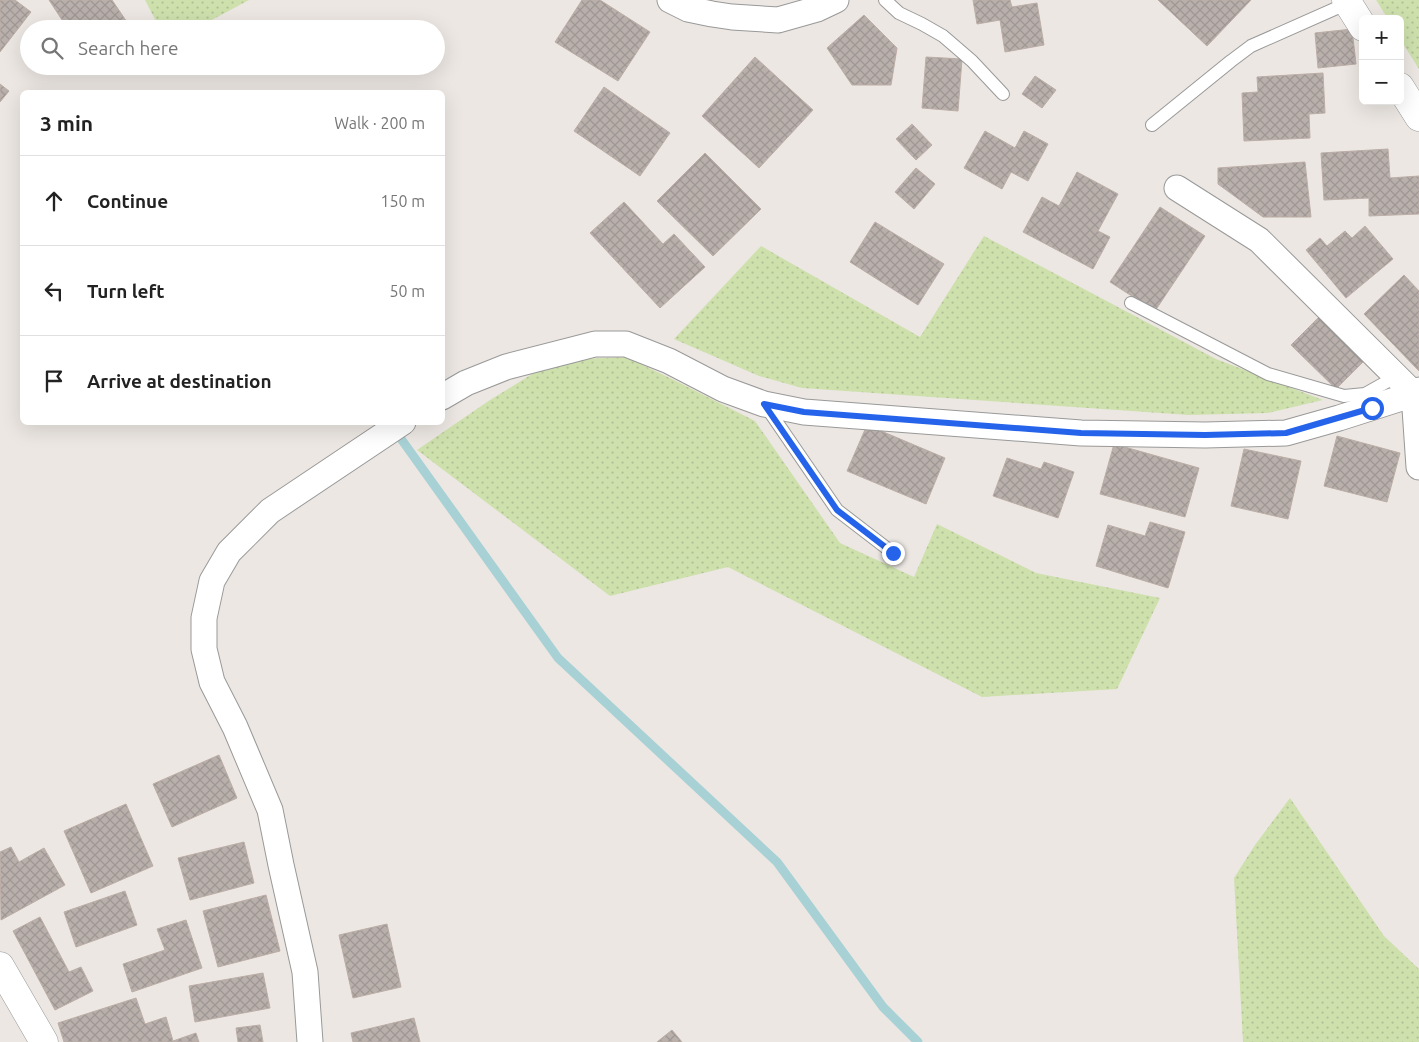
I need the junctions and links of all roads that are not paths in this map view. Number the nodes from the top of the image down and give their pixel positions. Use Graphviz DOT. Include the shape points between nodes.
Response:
graph roads {
  1 [pos="670,0"];
  2 [pos="836,0"];
  3 [pos="885,0"];
  4 [pos="1347,1"];
  5 [pos="706,7"];
  6 [pos="1359,20"];
  7 [pos="1404,93"];
  8 [pos="1003,94"];
  9 [pos="1419,117"];
  10 [pos="1152,125"];
  11 [pos="1177,188"];
  12 [pos="1131,303"];
  13 [pos="1410,387"];
  14 [pos="445,395"];
  15 [pos="764,404"];
  16 [pos="399,425"];
  17 [pos="1419,466"];
  18 [pos="893,553"];
  19 [pos="0,966"];
  20 [pos="44,1042"];
  21 [pos="310,1042"];
  1 -- 5 [label="street" via="688,9"];
  2 -- 5 [label="street" via="778,20 732,17"];
  3 -- 8 [label="lane" via="899,13 943,36"];
  4 -- 6 [label="street"];
  4 -- 10 [label="lane" via="1251,46"];
  7 -- 9 [label="street"];
  11 -- 13 [label="street" via="1260,240"];
  12 -- 13 [label="lane" via="1268,374 1344,396"];
  13 -- 15 [label="street" via="1339,418 1286,433 1071,432 804,412"];
  13 -- 17 [label="street"];
  14 -- 15 [label="street" via="506,367 595,344 626,344 669,361 723,390"];
  15 -- 18 [label="lane" via="837,510"];
  16 -- 21 [label="street" via="270,511 228,552 212,581 204,618 204,649 212,682 270,810 305,972"];
  19 -- 20 [label="street"];
}
